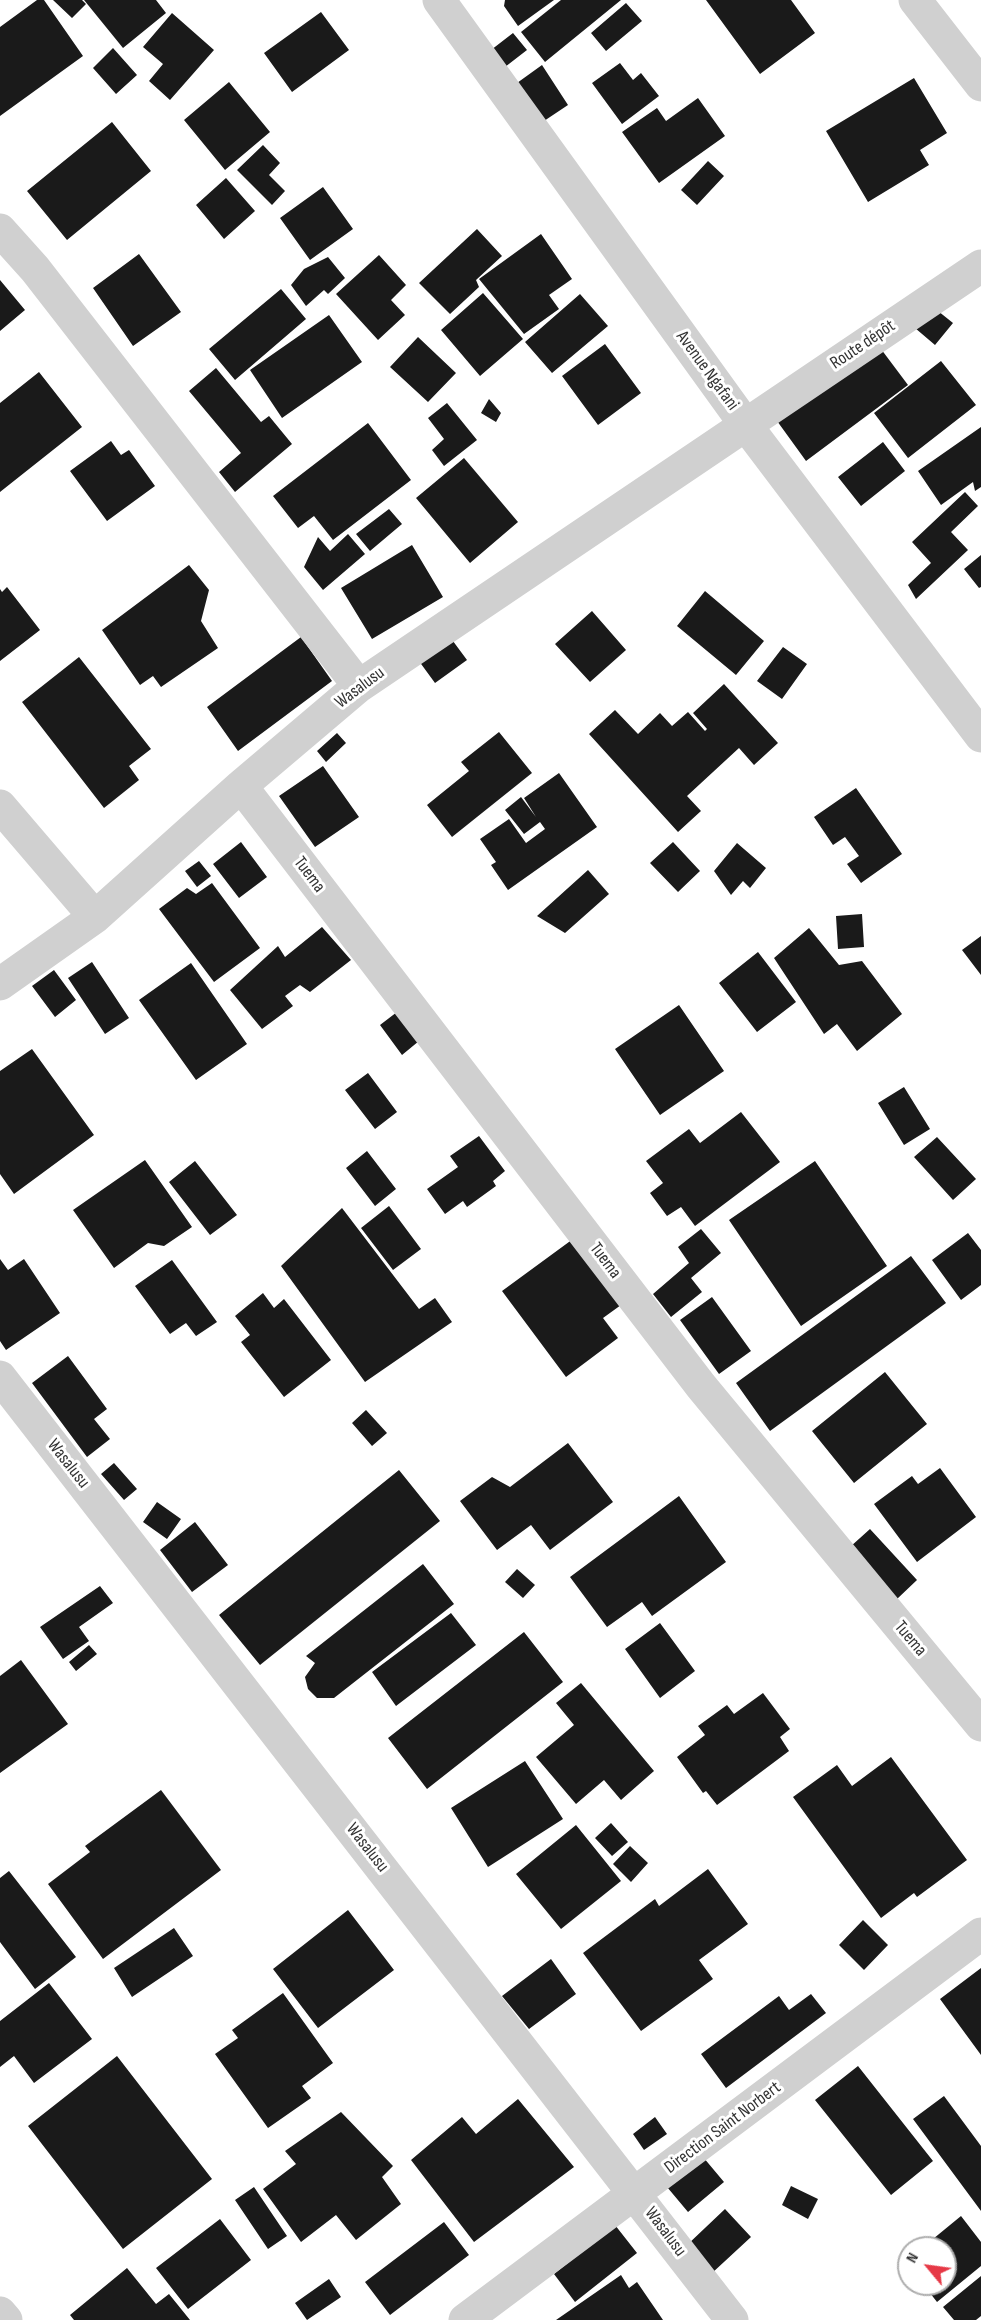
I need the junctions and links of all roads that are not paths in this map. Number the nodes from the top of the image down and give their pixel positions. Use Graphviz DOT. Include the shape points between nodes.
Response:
graph roads {
  1 [pos="440,0"];
  2 [pos="915,0"];
  3 [pos="981,85"];
  4 [pos="0,230"];
  5 [pos="981,266"];
  6 [pos="745,424"];
  7 [pos="359,686"];
  8 [pos="981,736"];
  9 [pos="241,786"];
  10 [pos="0,806"];
  11 [pos="95,917"];
  12 [pos="0,984"];
  13 [pos="0,1377"];
  14 [pos="981,1725"];
  15 [pos="981,1934"];
  16 [pos="636,2194"];
  17 [pos="0,2313"];
  18 [pos="6,2320"];
  19 [pos="465,2320"];
  20 [pos="732,2320"];
  1 -- 6 [label="street, Avenue Ngafani"];
  2 -- 3 [label="street"];
  4 -- 7 [label="street" via="35,269"];
  5 -- 6 [label="street, Route dépôt"];
  6 -- 7 [label="street, Wasalusu"];
  6 -- 8 [label="street, Avenue Ngafani"];
  7 -- 9 [label="street, Wasalusu"];
  9 -- 11 [label="street, Wasalusu"];
  9 -- 14 [label="street, Tuema" via="700,1386"];
  10 -- 11 [label="street"];
  11 -- 12 [label="street, Wasalusu"];
  13 -- 16 [label="street, Wasalusu"];
  15 -- 16 [label="street, Direction Saint Norbert"];
  16 -- 19 [label="street, Direction Saint Norbert"];
  16 -- 20 [label="street, Wasalusu"];
  17 -- 18 [label="street"];
}
